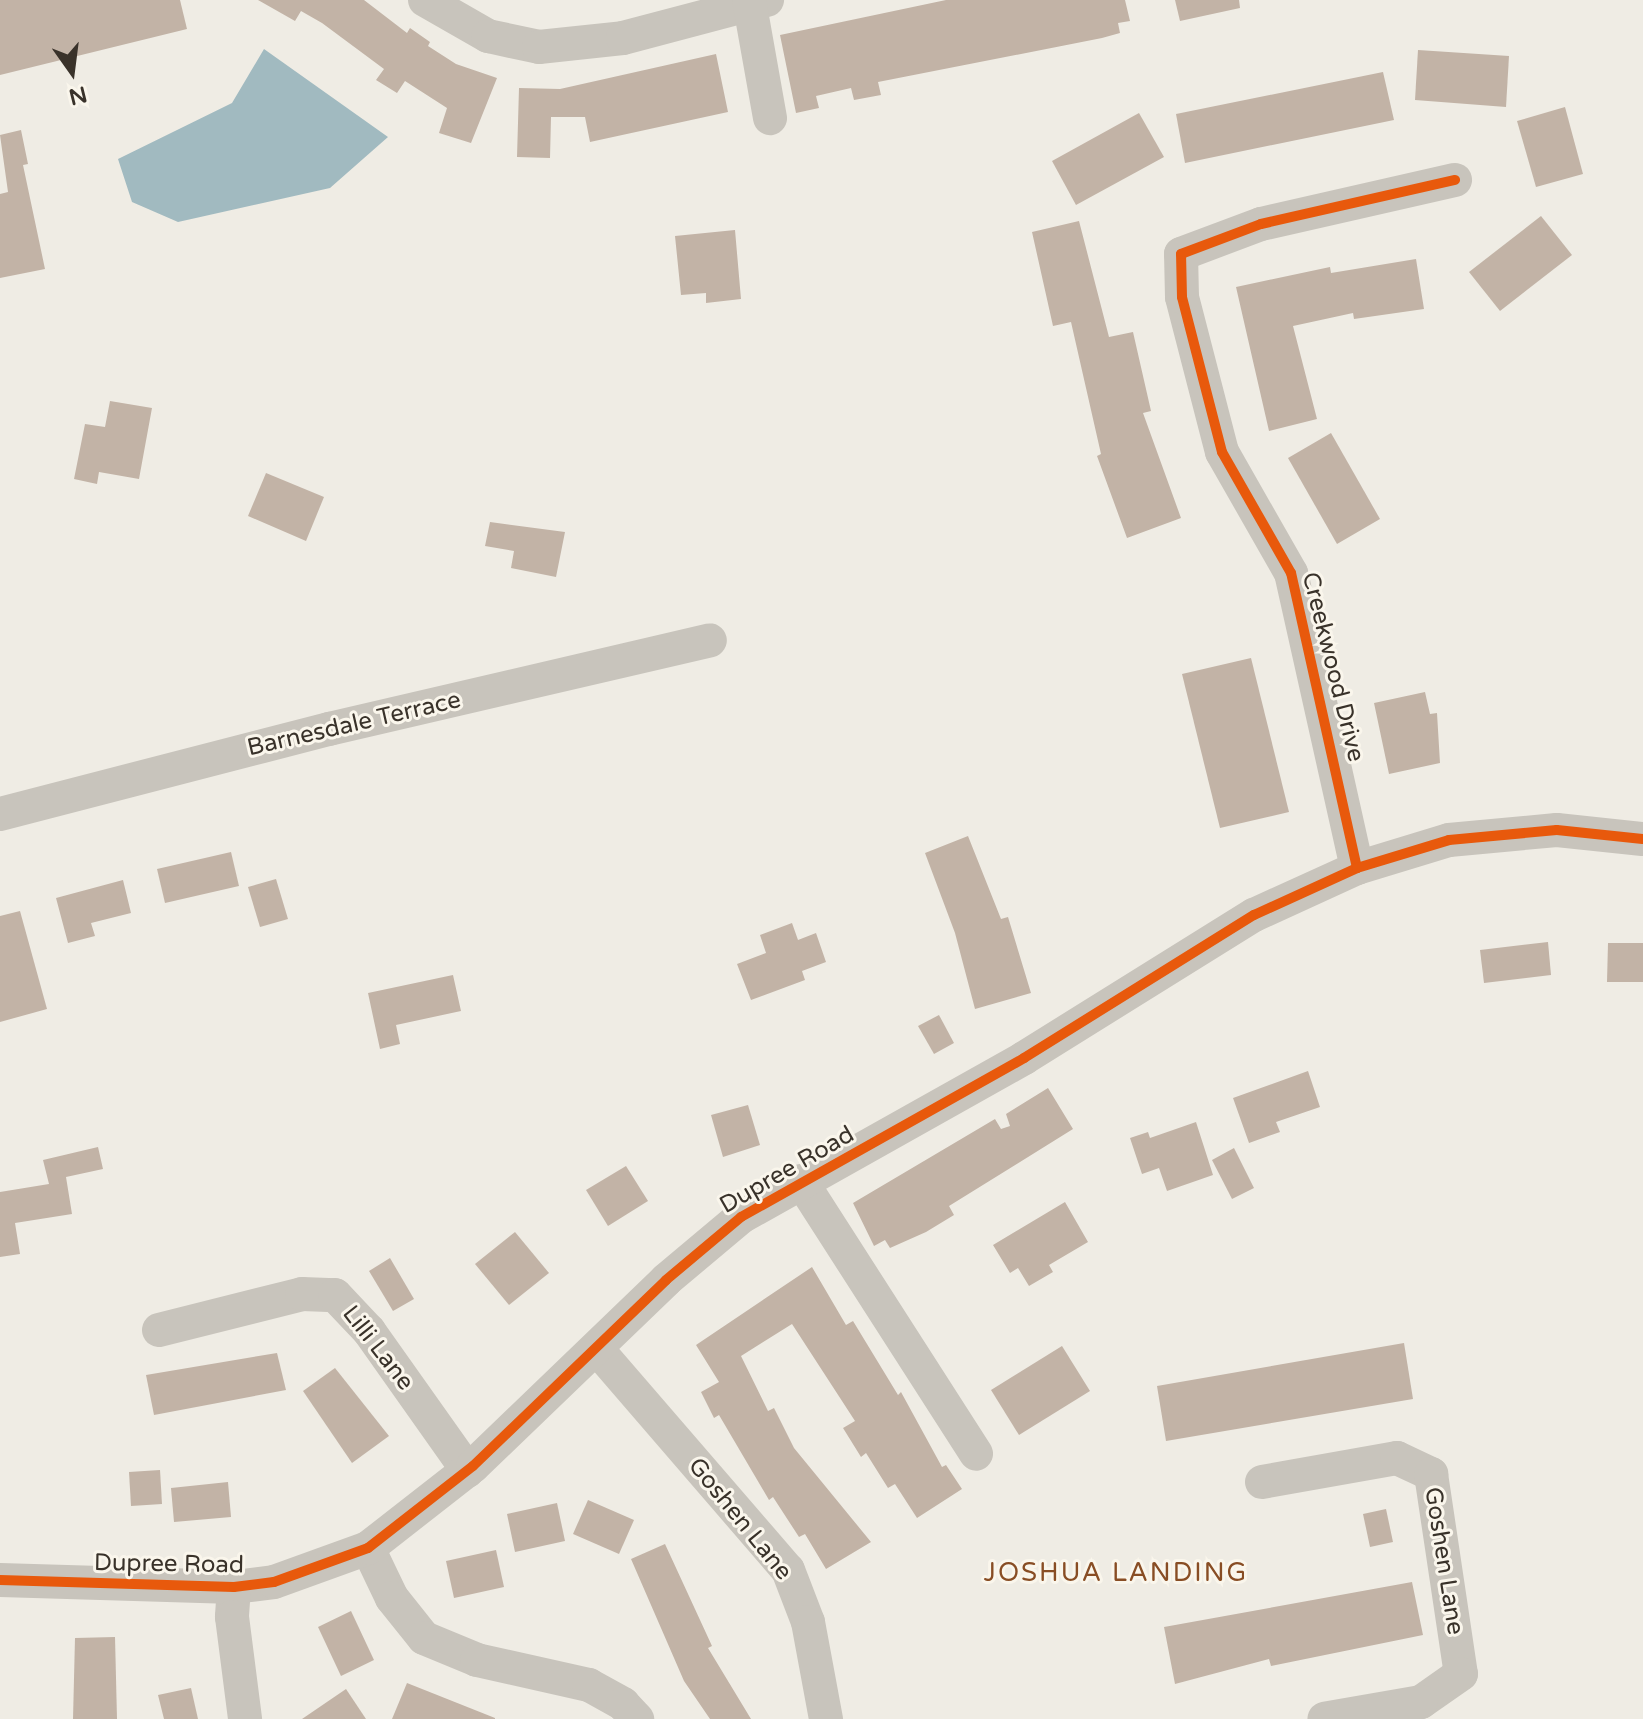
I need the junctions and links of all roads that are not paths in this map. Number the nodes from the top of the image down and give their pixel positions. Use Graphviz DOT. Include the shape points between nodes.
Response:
graph roads {
  1 [pos="425,0"];
  2 [pos="755,2"];
  3 [pos="770,118"];
  4 [pos="1455,180"];
  5 [pos="710,640"];
  6 [pos="0,814"];
  7 [pos="1643,839"];
  8 [pos="1357,868"];
  9 [pos="801,1181"];
  10 [pos="159,1330"];
  11 [pos="597,1349"];
  12 [pos="976,1454"];
  13 [pos="468,1471"];
  14 [pos="1262,1482"];
  15 [pos="368,1548"];
  16 [pos="0,1580"];
  17 [pos="234,1587"];
  18 [pos="245,1719"];
  19 [pos="637,1719"];
  20 [pos="826,1719"];
  21 [pos="1324,1719"];
  1 -- 2 [label="street" via="488,36 539,47 623,38"];
  2 -- 3 [label="street"];
  4 -- 8 [label="street, Creekwood Drive" via="1261,224 1181,254 1182,297 1222,452 1254,514 1280,544 1291,573"];
  5 -- 6 [label="street, Barnesdale Terrace" via="315,732"];
  7 -- 8 [label="street, Dupree Road" via="1557,830 1504,832 1406,849"];
  8 -- 9 [label="street, Dupree Road" via="1254,915 1024,1058"];
  9 -- 11 [label="street, Dupree Road" via="703,1246"];
  9 -- 12 [label="street"];
  10 -- 13 [label="street, Lilli Lane" via="302,1294 335,1295 369,1331"];
  11 -- 13 [label="street, Dupree Road"];
  11 -- 20 [label="street, Goshen Lane" via="788,1570 808,1622"];
  13 -- 15 [label="street, Dupree Road"];
  14 -- 21 [label="street, Goshen Lane" via="1397,1458 1431,1474 1461,1674 1421,1702"];
  15 -- 17 [label="street, Dupree Road" via="274,1582"];
  15 -- 19 [label="street" via="392,1598 424,1638 477,1660 589,1685 623,1704"];
  16 -- 17 [label="street, Dupree Road"];
  17 -- 18 [label="street" via="232,1617"];
}
